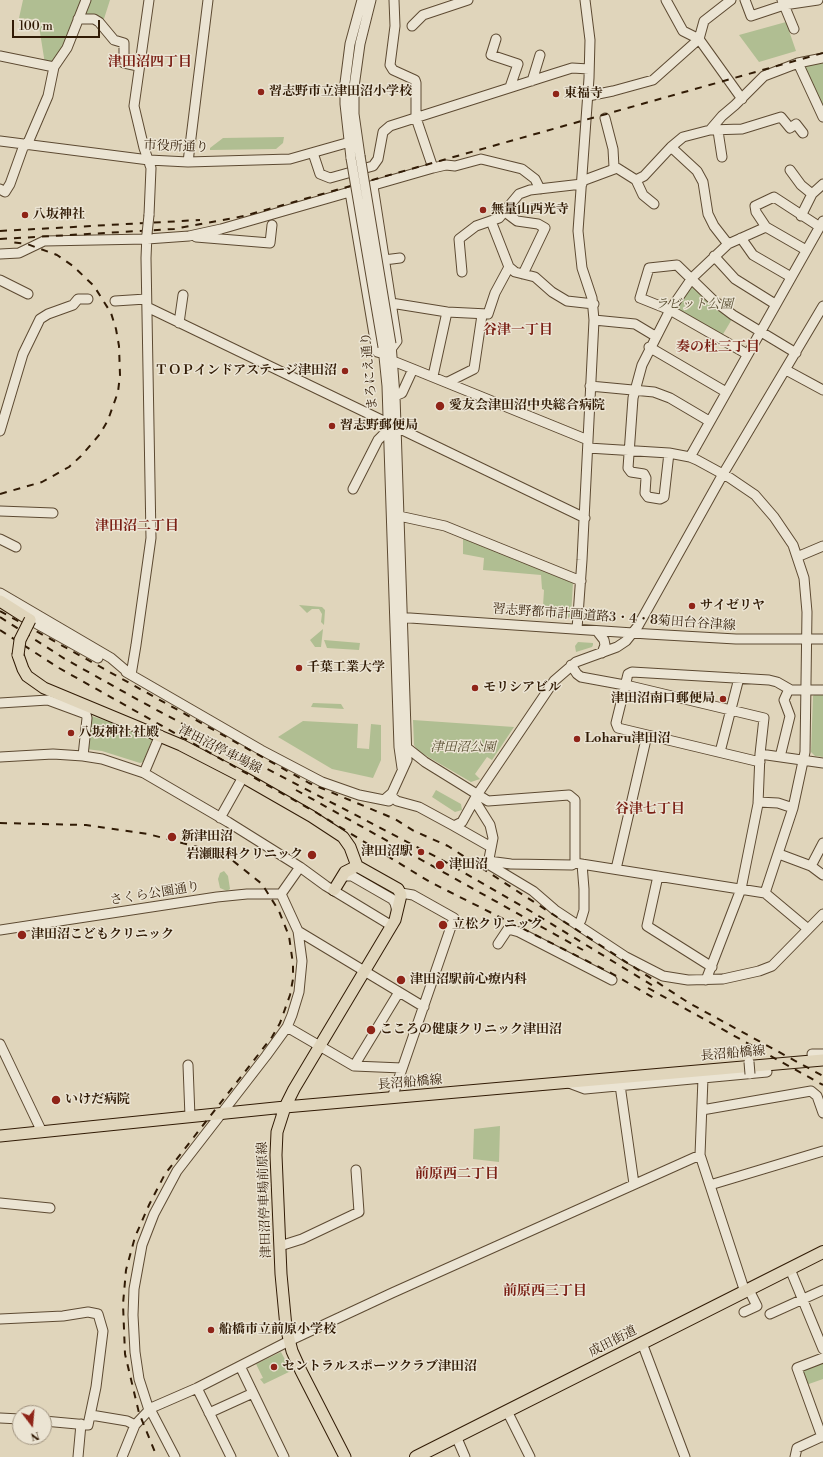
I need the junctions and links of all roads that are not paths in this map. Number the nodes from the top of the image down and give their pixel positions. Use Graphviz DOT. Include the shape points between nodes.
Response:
graph roads {
  1 [pos="86,0"];
  2 [pos="149,0"];
  3 [pos="208,0"];
  4 [pos="362,0"];
  5 [pos="371,0"];
  6 [pos="394,0"];
  7 [pos="585,0"];
  8 [pos="666,0"];
  9 [pos="731,0"];
  10 [pos="745,0"];
  11 [pos="818,0"];
  12 [pos="463,1"];
  13 [pos="783,2"];
  14 [pos="78,19"];
  15 [pos="412,26"];
  16 [pos="794,30"];
  17 [pos="496,39"];
  18 [pos="699,39"];
  19 [pos="540,55"];
  20 [pos="0,56"];
  21 [pos="823,58"];
  22 [pos="798,63"];
  23 [pos="138,66"];
  24 [pos="54,67"];
  25 [pos="589,69"];
  26 [pos="532,81"];
  27 [pos="510,87"];
  28 [pos="588,96"];
  29 [pos="742,99"];
  30 [pos="823,117"];
  31 [pos="416,118"];
  32 [pos="605,118"];
  33 [pos="714,130"];
  34 [pos="803,133"];
  35 [pos="0,141"];
  36 [pos="353,141"];
  37 [pos="26,145"];
  38 [pos="671,147"];
  39 [pos="313,153"];
  40 [pos="722,157"];
  41 [pos="149,160"];
  42 [pos="188,162"];
  43 [pos="614,167"];
  44 [pos="433,168"];
  45 [pos="790,170"];
  46 [pos="636,180"];
  47 [pos="582,182"];
  48 [pos="823,184"];
  49 [pos="373,186"];
  50 [pos="0,189"];
  51 [pos="540,189"];
  52 [pos="350,192"];
  53 [pos="812,194"];
  54 [pos="654,204"];
  55 [pos="505,212"];
  56 [pos="801,216"];
  57 [pos="491,221"];
  58 [pos="822,224"];
  59 [pos="272,225"];
  60 [pos="766,227"];
  61 [pos="189,236"];
  62 [pos="147,237"];
  63 [pos="741,238"];
  64 [pos="728,244"];
  65 [pos="806,250"];
  66 [pos="0,254"];
  67 [pos="714,256"];
  68 [pos="400,258"];
  69 [pos="384,260"];
  70 [pos="509,267"];
  71 [pos="462,272"];
  72 [pos="523,274"];
  73 [pos="791,277"];
  74 [pos="0,280"];
  75 [pos="691,280"];
  76 [pos="28,294"];
  77 [pos="183,295"];
  78 [pos="88,299"];
  79 [pos="115,301"];
  80 [pos="391,302"];
  81 [pos="147,303"];
  82 [pos="594,304"];
  83 [pos="775,304"];
  84 [pos="823,306"];
  85 [pos="670,310"];
  86 [pos="447,312"];
  87 [pos="482,315"];
  88 [pos="594,320"];
  89 [pos="179,322"];
  90 [pos="759,332"];
  91 [pos="655,336"];
  92 [pos="649,347"];
  93 [pos="387,349"];
  94 [pos="796,352"];
  95 [pos="747,354"];
  96 [pos="393,361"];
  97 [pos="413,369"];
  98 [pos="786,370"];
  99 [pos="433,376"];
  100 [pos="448,382"];
  101 [pos="822,385"];
  102 [pos="590,386"];
  103 [pos="634,390"];
  104 [pos="726,392"];
  105 [pos="395,396"];
  106 [pos="709,421"];
  107 [pos="390,427"];
  108 [pos="0,431"];
  109 [pos="588,444"];
  110 [pos="629,450"];
  111 [pos="669,453"];
  112 [pos="690,457"];
  113 [pos="723,474"];
  114 [pos="353,489"];
  115 [pos="0,511"];
  116 [pos="53,513"];
  117 [pos="400,516"];
  118 [pos="585,518"];
  119 [pos="0,539"];
  120 [pos="823,546"];
  121 [pos="16,547"];
  122 [pos="797,557"];
  123 [pos="581,581"];
  124 [pos="0,593"];
  125 [pos="0,601"];
  126 [pos="399,617"];
  127 [pos="30,620"];
  128 [pos="577,629"];
  129 [pos="597,631"];
  130 [pos="632,633"];
  131 [pos="823,639"];
  132 [pos="808,640"];
  133 [pos="602,652"];
  134 [pos="571,665"];
  135 [pos="131,675"];
  136 [pos="739,678"];
  137 [pos="625,686"];
  138 [pos="789,689"];
  139 [pos="807,690"];
  140 [pos="823,690"];
  141 [pos="0,703"];
  142 [pos="731,710"];
  143 [pos="160,735"];
  144 [pos="646,735"];
  145 [pos="406,747"];
  146 [pos="720,752"];
  147 [pos="83,756"];
  148 [pos="780,757"];
  149 [pos="0,758"];
  150 [pos="760,758"];
  151 [pos="804,760"];
  152 [pos="425,762"];
  153 [pos="823,762"];
  154 [pos="402,768"];
  155 [pos="144,773"];
  156 [pos="243,777"];
  157 [pos="394,797"];
  158 [pos="476,798"];
  159 [pos="384,800"];
  160 [pos="758,802"];
  161 [pos="410,805"];
  162 [pos="793,808"];
  163 [pos="220,818"];
  164 [pos="454,826"];
  165 [pos="823,843"];
  166 [pos="491,847"];
  167 [pos="779,854"];
  168 [pos="488,861"];
  169 [pos="578,864"];
  170 [pos="357,866"];
  171 [pos="811,866"];
  172 [pos="300,867"];
  173 [pos="616,869"];
  174 [pos="342,876"];
  175 [pos="658,876"];
  176 [pos="823,876"];
  177 [pos="741,889"];
  178 [pos="334,890"];
  179 [pos="401,893"];
  180 [pos="765,893"];
  181 [pos="281,894"];
  182 [pos="398,913"];
  183 [pos="823,914"];
  184 [pos="578,925"];
  185 [pos="392,926"];
  186 [pos="808,929"];
  187 [pos="0,930"];
  188 [pos="298,931"];
  189 [pos="498,944"];
  190 [pos="712,967"];
  191 [pos="365,971"];
  192 [pos="612,980"];
  193 [pos="706,980"];
  194 [pos="399,992"];
  195 [pos="424,1007"];
  196 [pos="287,1027"];
  197 [pos="0,1044"];
  198 [pos="320,1045"];
  199 [pos="812,1054"];
  200 [pos="823,1054"];
  201 [pos="823,1060"];
  202 [pos="188,1065"];
  203 [pos="354,1066"];
  204 [pos="402,1068"];
  205 [pos="767,1072"];
  206 [pos="750,1074"];
  207 [pos="703,1078"];
  208 [pos="568,1083"];
  209 [pos="620,1085"];
  210 [pos="392,1098"];
  211 [pos="285,1107"];
  212 [pos="702,1110"];
  213 [pos="823,1113"];
  214 [pos="221,1114"];
  215 [pos="190,1117"];
  216 [pos="42,1132"];
  217 [pos="0,1136"];
  218 [pos="823,1151"];
  219 [pos="700,1155"];
  220 [pos="356,1170"];
  221 [pos="634,1184"];
  222 [pos="710,1185"];
  223 [pos="0,1203"];
  224 [pos="50,1208"];
  225 [pos="280,1246"];
  226 [pos="823,1252"];
  227 [pos="790,1269"];
  228 [pos="823,1290"];
  229 [pos="747,1291"];
  230 [pos="802,1299"];
  231 [pos="744,1312"];
  232 [pos="770,1314"];
  233 [pos="0,1319"];
  234 [pos="289,1341"];
  235 [pos="642,1343"];
  236 [pos="823,1349"];
  237 [pos="823,1358"];
  238 [pos="240,1366"];
  239 [pos="197,1388"];
  240 [pos="253,1394"];
  241 [pos="149,1409"];
  242 [pos="506,1411"];
  243 [pos="209,1413"];
  244 [pos="91,1415"];
  245 [pos="0,1418"];
  246 [pos="12,1419"];
  247 [pos="52,1422"];
  248 [pos="80,1424"];
  249 [pos="135,1425"];
  250 [pos="456,1436"];
  251 [pos="822,1436"];
  252 [pos="281,1456"];
  253 [pos="78,1457"];
  254 [pos="122,1457"];
  255 [pos="175,1457"];
  256 [pos="231,1457"];
  257 [pos="345,1457"];
  258 [pos="416,1457"];
  259 [pos="465,1457"];
  260 [pos="530,1457"];
  261 [pos="684,1457"];
  262 [pos="795,1457"];
  1 -- 14 [label="street"];
  2 -- 23 [label="street"];
  3 -- 42 [label="street"];
  4 -- 36 [label="street, まろにえ通り" via="350,44 344,83"];
  5 -- 36 [label="street, まろにえ通り" via="360,44 354,87"];
  6 -- 31 [label="street" via="395,26 390,65 393,70 415,80"];
  7 -- 25 [label="street" via="590,40"];
  8 -- 18 [label="street" via="683,31"];
  9 -- 18 [label="street" via="704,21"];
  10 -- 13 [label="street" via="751,16"];
  11 -- 13 [label="street"];
  12 -- 15 [label="street" via="423,15"];
  13 -- 16 [label="street"];
  14 -- 23 [label="street" via="94,19 99,22 114,40 124,43 124,63"];
  14 -- 24 [label="street" via="67,48"];
  17 -- 27 [label="street" via="491,55 518,64"];
  18 -- 28 [label="street" via="653,80"];
  18 -- 29 [label="street"];
  19 -- 26 [label="street"];
  20 -- 24 [label="street"];
  21 -- 22 [label="street"];
  22 -- 29 [label="street" via="764,76"];
  22 -- 30 [label="street"];
  23 -- 41 [label="street" via="134,106"];
  24 -- 37 [label="street" via="48,96"];
  25 -- 26 [label="street" via="572,68"];
  25 -- 28 [label="street"];
  26 -- 27 [label="street"];
  27 -- 31 [label="street"];
  28 -- 47 [label="street"];
  29 -- 33 [label="street" via="722,116"];
  31 -- 39 [label="street" via="385,129 378,159 373,166 330,178 320,174"];
  31 -- 44 [label="street"];
  32 -- 43 [label="street" via="613,149"];
  33 -- 34 [label="street" via="742,129 782,117 790,128 796,124"];
  33 -- 38 [label="street" via="683,137"];
  33 -- 40 [label="street"];
  35 -- 37 [label="street, 市役所通り"];
  36 -- 39 [label="street, 市役所通り"];
  36 -- 93 [label="street, まろにえ通り, bridge"];
  37 -- 41 [label="street, 市役所通り"];
  37 -- 50 [label="street" via="10,184 5,192"];
  38 -- 46 [label="street" via="644,176"];
  38 -- 64 [label="street" via="697,171 703,182 708,214"];
  39 -- 42 [label="street, 市役所通り" via="279,160"];
  41 -- 42 [label="street, 市役所通り"];
  41 -- 62 [label="street, bridge" via="151,173"];
  43 -- 46 [label="street"];
  43 -- 47 [label="street"];
  44 -- 49 [label="street"];
  44 -- 51 [label="street" via="455,166 481,159 522,169 535,179"];
  45 -- 53 [label="street" via="801,185"];
  46 -- 54 [label="street" via="643,195"];
  47 -- 51 [label="street"];
  47 -- 82 [label="street" via="579,246 582,268"];
  48 -- 53 [label="street"];
  49 -- 52 [label="street"];
  49 -- 69 [label="street"];
  51 -- 55 [label="street" via="519,194"];
  52 -- 61 [label="street"];
  52 -- 93 [label="street" via="377,352"];
  53 -- 56 [label="street"];
  55 -- 57 [label="street"];
  55 -- 72 [label="street" via="517,221 538,224 545,228"];
  56 -- 58 [label="street"];
  56 -- 60 [label="street" via="774,197 755,206"];
  57 -- 70 [label="street"];
  57 -- 71 [label="street" via="476,226 459,239"];
  58 -- 65 [label="street"];
  59 -- 61 [label="street" via="270,243"];
  60 -- 63 [label="street"];
  60 -- 65 [label="street"];
  61 -- 62 [label="street"];
  62 -- 66 [label="street" via="44,242 23,252"];
  62 -- 81 [label="street"];
  63 -- 64 [label="street"];
  63 -- 73 [label="street" via="753,255"];
  64 -- 67 [label="street"];
  65 -- 73 [label="street"];
  67 -- 75 [label="street"];
  67 -- 83 [label="street" via="740,282"];
  68 -- 69 [label="street"];
  69 -- 80 [label="street"];
  70 -- 72 [label="street"];
  70 -- 87 [label="street" via="495,293 488,314"];
  72 -- 82 [label="street" via="535,277 567,301"];
  73 -- 83 [label="street"];
  74 -- 76 [label="street"];
  75 -- 85 [label="street"];
  75 -- 85 [label="street" via="677,265 649,268 640,298"];
  75 -- 90 [label="street" via="733,315"];
  77 -- 89 [label="street"];
  78 -- 108 [label="street" via="78,300 73,305 40,319 23,354"];
  79 -- 81 [label="street"];
  80 -- 86 [label="street"];
  80 -- 93 [label="street" via="397,341"];
  81 -- 89 [label="street"];
  81 -- 135 [label="street" via="151,538"];
  82 -- 88 [label="street"];
  83 -- 90 [label="street"];
  84 -- 94 [label="street"];
  85 -- 91 [label="street"];
  85 -- 95 [label="street"];
  86 -- 87 [label="street"];
  86 -- 99 [label="street"];
  87 -- 100 [label="street" via="474,369"];
  88 -- 91 [label="street" via="635,324"];
  88 -- 102 [label="street"];
  89 -- 107 [label="street"];
  90 -- 94 [label="street"];
  90 -- 95 [label="street"];
  91 -- 92 [label="street"];
  92 -- 103 [label="street"];
  92 -- 104 [label="street"];
  93 -- 96 [label="street, まろにえ通り"];
  93 -- 107 [label="street, まろにえ通り"];
  94 -- 98 [label="street"];
  95 -- 104 [label="street"];
  96 -- 97 [label="street"];
  96 -- 105 [label="street, まろにえ通り"];
  97 -- 99 [label="street"];
  97 -- 105 [label="street" via="402,393"];
  98 -- 101 [label="street"];
  98 -- 113 [label="street"];
  99 -- 100 [label="street"];
  100 -- 109 [label="street"];
  102 -- 103 [label="street"];
  102 -- 109 [label="street"];
  103 -- 106 [label="street" via="654,392 670,398"];
  103 -- 110 [label="street"];
  104 -- 106 [label="street"];
  105 -- 107 [label="street, まろにえ通り"];
  106 -- 112 [label="street"];
  107 -- 114 [label="street" via="378,440"];
  107 -- 117 [label="street, まろにえ通り"];
  107 -- 118 [label="street"];
  107 -- 126 [label="street, まろにえ通り"];
  109 -- 110 [label="street"];
  109 -- 118 [label="street"];
  110 -- 111 [label="street"];
  110 -- 111 [label="street" via="628,468 631,472 644,474 645,493 648,497 660,499 664,496"];
  111 -- 112 [label="street"];
  112 -- 113 [label="street"];
  113 -- 122 [label="street" via="743,486 768,508 786,532"];
  113 -- 130 [label="street" via="702,515"];
  115 -- 116 [label="street"];
  117 -- 123 [label="street" via="445,526"];
  117 -- 126 [label="street, まろにえ通り"];
  118 -- 123 [label="street"];
  119 -- 121 [label="street"];
  120 -- 122 [label="street"];
  122 -- 132 [label="street" via="806,591"];
  123 -- 128 [label="street"];
  124 -- 135 [label="street" via="110,658"];
  125 -- 127 [label="main road"];
  126 -- 128 [label="street, 習志野都市計画道路3・4・8菊田台谷津線"];
  126 -- 145 [label="street, まろにえ通り"];
  126 -- 154 [label="street, まろにえ通り" via="399,747"];
  127 -- 135 [label="street"];
  127 -- 143 [label="main road, 津田沼停車場線, bridge" via="18,647 20,662 27,676 44,688"];
  128 -- 129 [label="street, 習志野都市計画道路3・4・8菊田台谷津線"];
  129 -- 130 [label="street, 習志野都市計画道路3・4・8菊田台谷津線"];
  129 -- 133 [label="street" via="604,640"];
  130 -- 132 [label="street, 習志野都市計画道路3・4・8菊田台谷津線"];
  130 -- 133 [label="street" via="621,645"];
  131 -- 132 [label="street, 習志野都市計画道路3・4・8菊田台谷津線"];
  132 -- 139 [label="street"];
  133 -- 134 [label="street"];
  134 -- 137 [label="street" via="581,677"];
  134 -- 158 [label="street" via="547,690"];
  135 -- 159 [label="street" via="322,782"];
  136 -- 137 [label="street" via="632,672 628,674"];
  136 -- 138 [label="street" via="769,680"];
  136 -- 142 [label="street"];
  137 -- 142 [label="street"];
  137 -- 144 [label="street" via="616,723 618,728"];
  138 -- 139 [label="street"];
  138 -- 148 [label="street" via="784,700 790,716"];
  139 -- 140 [label="street"];
  139 -- 151 [label="street"];
  141 -- 147 [label="street" via="48,700 86,714"];
  142 -- 146 [label="street"];
  142 -- 150 [label="street" via="764,718"];
  143 -- 155 [label="street"];
  143 -- 156 [label="main road, 津田沼停車場線"];
  144 -- 146 [label="street"];
  144 -- 173 [label="street"];
  145 -- 152 [label="street"];
  145 -- 154 [label="street, まろにえ通り" via="406,760"];
  146 -- 150 [label="street"];
  147 -- 149 [label="street" via="53,754"];
  147 -- 155 [label="street" via="102,759"];
  148 -- 150 [label="street"];
  148 -- 151 [label="street"];
  150 -- 160 [label="street"];
  151 -- 153 [label="street"];
  151 -- 162 [label="street"];
  152 -- 154 [label="street" via="413,761"];
  152 -- 158 [label="street"];
  154 -- 157 [label="street, まろにえ通り"];
  155 -- 163 [label="street"];
  156 -- 163 [label="street"];
  156 -- 170 [label="main road, 津田沼停車場線" via="340,834 348,843"];
  157 -- 159 [label="street"];
  157 -- 161 [label="street"];
  158 -- 164 [label="street" via="462,822"];
  158 -- 166 [label="street" via="490,825"];
  158 -- 169 [label="street" via="488,800 569,795 575,800"];
  159 -- 161 [label="street"];
  160 -- 162 [label="street" via="778,803"];
  160 -- 177 [label="street"];
  161 -- 164 [label="street" via="419,807"];
  162 -- 167 [label="street"];
  163 -- 172 [label="street"];
  164 -- 166 [label="street"];
  165 -- 171 [label="street"];
  166 -- 168 [label="street"];
  167 -- 171 [label="street"];
  167 -- 180 [label="street"];
  168 -- 169 [label="street" via="511,864"];
  168 -- 184 [label="street" via="488,864 533,891"];
  169 -- 173 [label="street"];
  169 -- 184 [label="street" via="584,889 584,910"];
  170 -- 174 [label="main road"];
  170 -- 179 [label="main road"];
  171 -- 176 [label="street"];
  172 -- 178 [label="street"];
  172 -- 181 [label="street"];
  173 -- 175 [label="street"];
  174 -- 178 [label="main road"];
  174 -- 182 [label="street" via="352,876 392,899"];
  175 -- 177 [label="street"];
  175 -- 190 [label="street" via="647,926"];
  177 -- 180 [label="street"];
  177 -- 190 [label="street"];
  178 -- 185 [label="street"];
  179 -- 182 [label="main road"];
  179 -- 195 [label="street" via="413,894 454,918"];
  180 -- 186 [label="street"];
  181 -- 187 [label="street, さくら公園通り" via="217,897"];
  181 -- 188 [label="street"];
  182 -- 185 [label="main road, 津田沼停車場前原線"];
  183 -- 186 [label="street"];
  184 -- 193 [label="street" via="626,957 663,976"];
  185 -- 191 [label="main road, 津田沼停車場前原線"];
  186 -- 193 [label="street" via="772,966 742,976"];
  188 -- 191 [label="street"];
  188 -- 196 [label="street" via="302,961 299,992 296,1007"];
  189 -- 192 [label="street" via="508,929 519,932"];
  190 -- 193 [label="street"];
  191 -- 194 [label="street"];
  191 -- 198 [label="main road, 津田沼停車場前原線"];
  194 -- 195 [label="street"];
  194 -- 203 [label="street"];
  195 -- 204 [label="street"];
  196 -- 198 [label="street"];
  196 -- 214 [label="street"];
  197 -- 216 [label="street"];
  198 -- 203 [label="street"];
  198 -- 211 [label="main road, 津田沼停車場前原線"];
  199 -- 200 [label="street"];
  201 -- 208 [label="main road, 長沼船橋線"];
  202 -- 215 [label="street"];
  203 -- 204 [label="street"];
  204 -- 210 [label="street"];
  205 -- 206 [label="street"];
  206 -- 207 [label="street"];
  206 -- 208 [label="street, bridge" via="749,1062 588,1075"];
  207 -- 209 [label="street"];
  207 -- 212 [label="street"];
  208 -- 209 [label="street" via="585,1088"];
  208 -- 210 [label="main road, 長沼船橋線"];
  209 -- 221 [label="street"];
  210 -- 211 [label="main road, 長沼船橋線"];
  211 -- 214 [label="main road, 長沼船橋線"];
  211 -- 225 [label="main road, 津田沼停車場前原線" via="276,1144"];
  212 -- 213 [label="street" via="811,1090 817,1096"];
  212 -- 219 [label="street"];
  214 -- 215 [label="main road, 長沼船橋線"];
  214 -- 241 [label="street" via="177,1171 154,1214 142,1244 134,1290 133,1315 135,1352"];
  215 -- 216 [label="main road, 長沼船橋線"];
  216 -- 217 [label="main road, 長沼船橋線"];
  218 -- 222 [label="street"];
  219 -- 221 [label="street"];
  219 -- 222 [label="street"];
  220 -- 225 [label="street" via="359,1212 302,1239"];
  221 -- 234 [label="street"];
  222 -- 229 [label="street"];
  223 -- 224 [label="street"];
  225 -- 234 [label="main road, 津田沼停車場前原線" via="285,1321"];
  226 -- 227 [label="highway, 成田街道"];
  227 -- 229 [label="highway, 成田街道"];
  227 -- 230 [label="street"];
  228 -- 230 [label="street"];
  229 -- 231 [label="street" via="757,1306"];
  229 -- 235 [label="highway, 成田街道"];
  230 -- 232 [label="street"];
  230 -- 236 [label="street"];
  233 -- 244 [label="street" via="63,1316 88,1312 98,1314 103,1331"];
  234 -- 238 [label="street"];
  234 -- 257 [label="main road, 津田沼停車場前原線" via="301,1371"];
  235 -- 242 [label="highway, 成田街道"];
  235 -- 261 [label="street"];
  237 -- 251 [label="street" via="797,1368"];
  238 -- 239 [label="street"];
  238 -- 240 [label="street"];
  239 -- 241 [label="street"];
  239 -- 243 [label="street"];
  240 -- 243 [label="street"];
  240 -- 252 [label="street"];
  241 -- 249 [label="street"];
  241 -- 255 [label="street"];
  242 -- 250 [label="highway, 成田街道"];
  242 -- 260 [label="street"];
  243 -- 256 [label="street"];
  244 -- 248 [label="street" via="88,1425"];
  244 -- 249 [label="street" via="127,1421"];
  245 -- 246 [label="street"];
  247 -- 248 [label="street"];
  248 -- 253 [label="street"];
  249 -- 254 [label="street"];
  250 -- 258 [label="highway, 成田街道"];
  250 -- 259 [label="street"];
  251 -- 262 [label="street" via="797,1448"];
}
